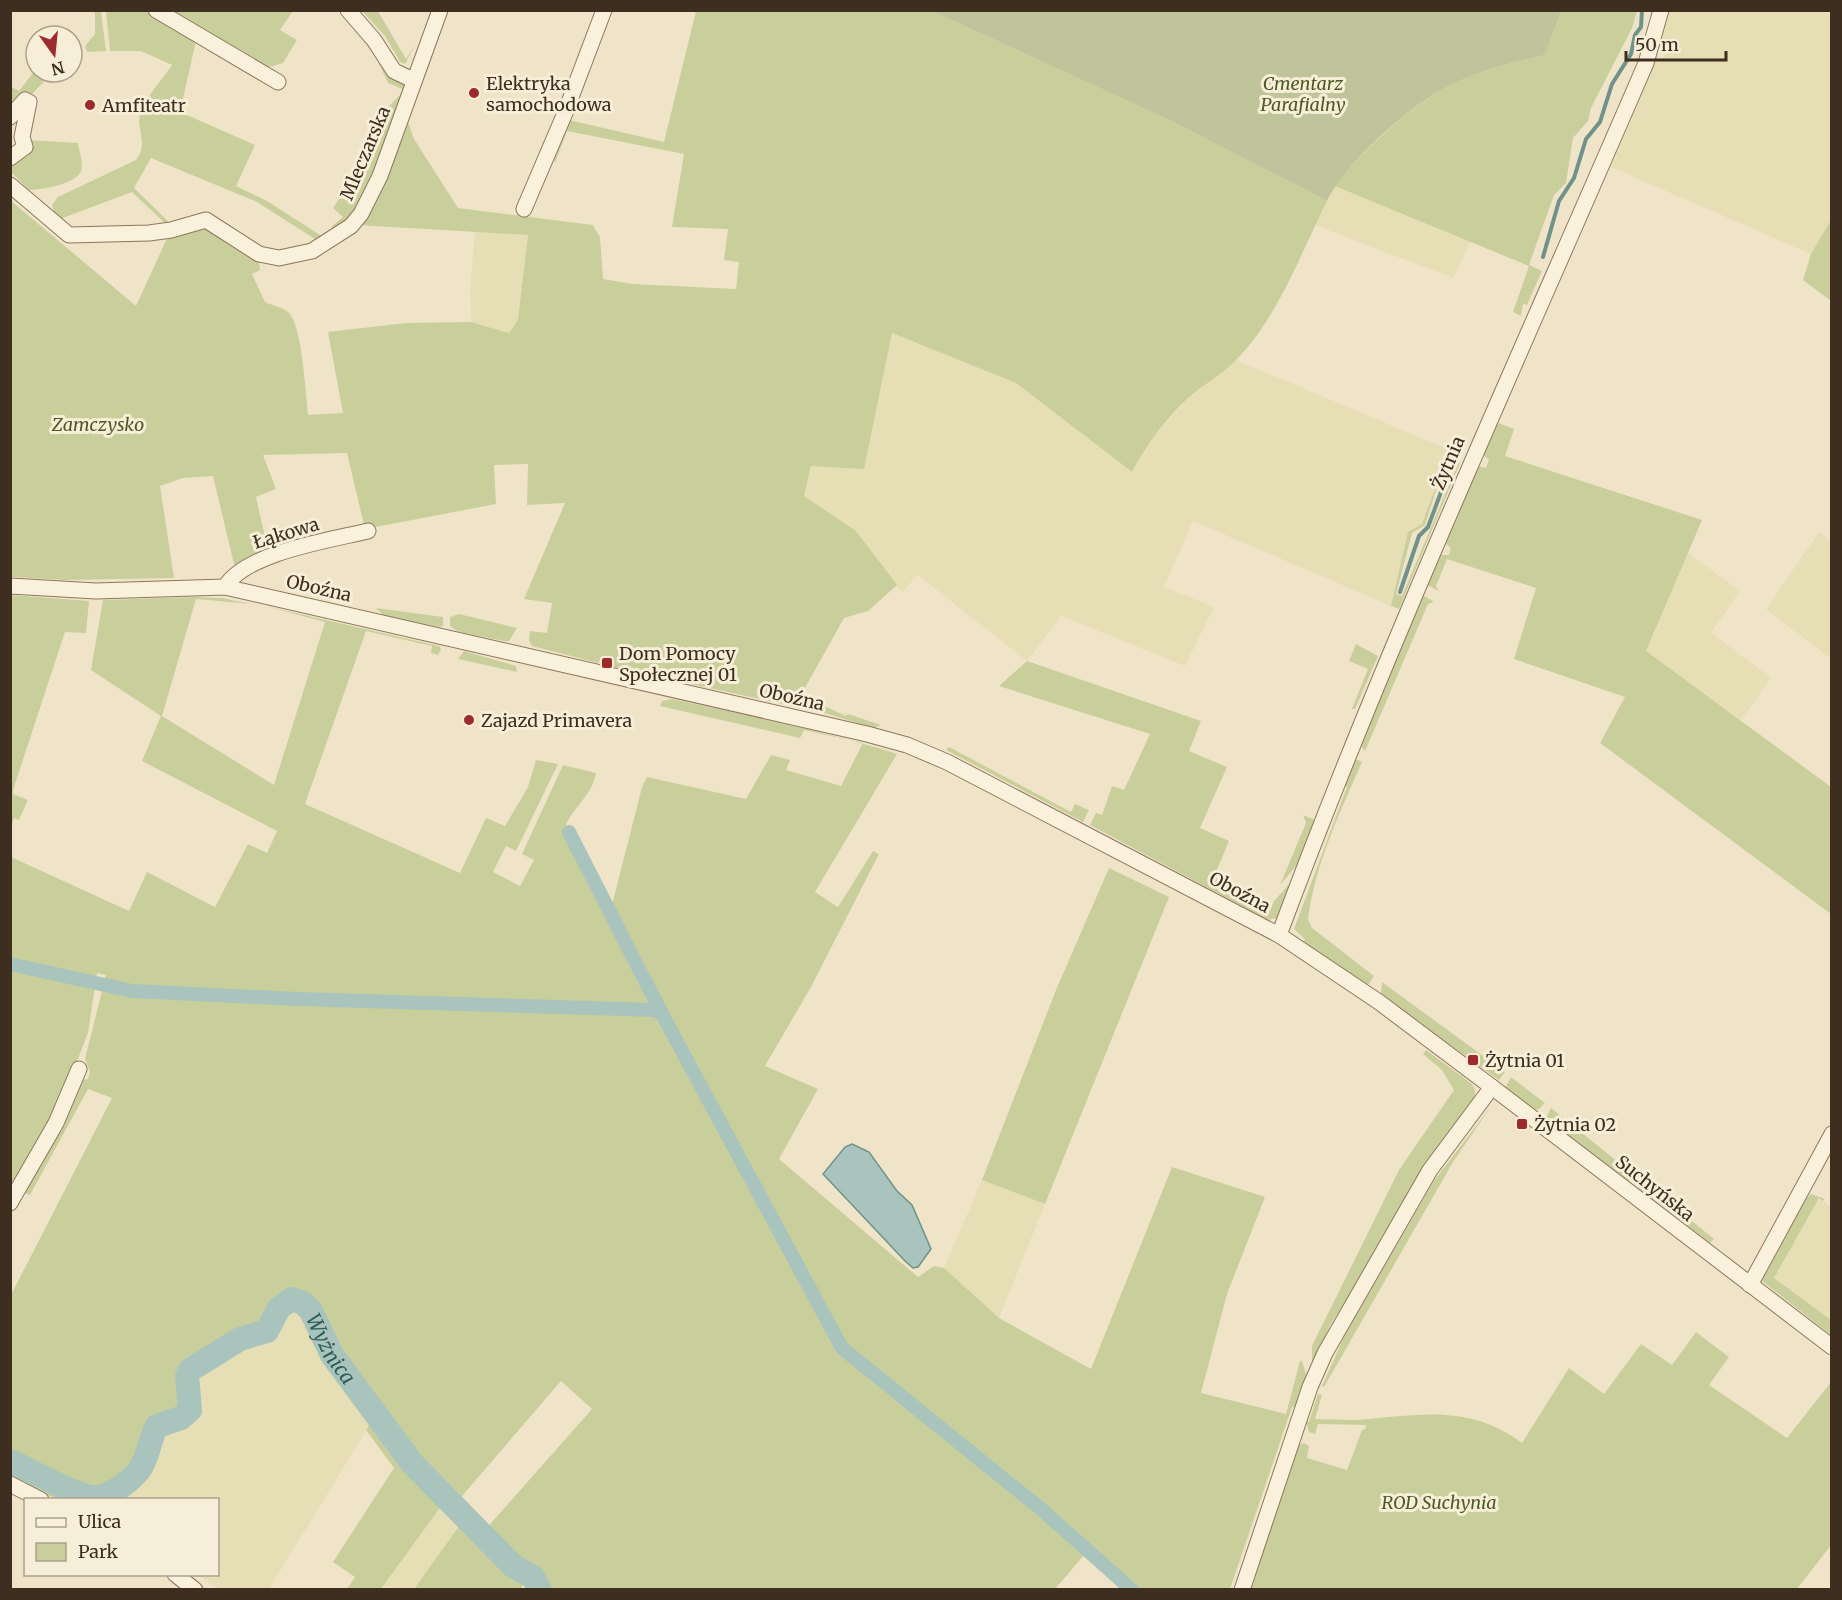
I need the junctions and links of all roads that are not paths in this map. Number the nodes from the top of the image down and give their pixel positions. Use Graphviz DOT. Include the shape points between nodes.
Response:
graph roads {
  1 [pos="156,10"];
  2 [pos="348,10"];
  3 [pos="440,10"];
  4 [pos="604,10"];
  5 [pos="1661,10"];
  6 [pos="413,80"];
  7 [pos="278,82"];
  8 [pos="10,117"];
  9 [pos="10,158"];
  10 [pos="10,185"];
  11 [pos="524,209"];
  12 [pos="368,531"];
  13 [pos="10,586"];
  14 [pos="225,587"];
  15 [pos="1279,935"];
  16 [pos="79,1070"];
  17 [pos="1492,1087"];
  18 [pos="1832,1134"];
  19 [pos="10,1203"];
  20 [pos="1750,1285"];
  21 [pos="1832,1347"];
  22 [pos="10,1484"];
  23 [pos="37,1498"];
  24 [pos="176,1576"];
  25 [pos="195,1590"];
  26 [pos="1242,1590"];
  1 -- 7 [label="street"];
  2 -- 6 [label="street" via="394,71"];
  3 -- 6 [label="street, Mleczarska"];
  4 -- 11 [label="street"];
  5 -- 15 [label="street, Żytnia" via="1646,63 1484,429 1389,655"];
  6 -- 10 [label="street, Mleczarska" via="398,130 361,214 351,226 312,251 292,257 267,257 206,220 171,231 69,235"];
  8 -- 9 [label="street" via="25,100 29,102 22,137 25,147"];
  12 -- 14 [label="street, Łąkowa" via="250,564 230,578"];
  13 -- 14 [label="street, Oboźna" via="96,591"];
  14 -- 15 [label="street, Oboźna" via="907,745 987,782"];
  15 -- 17 [label="street, Suchyńska" via="1362,990"];
  16 -- 19 [label="street" via="56,1123"];
  17 -- 20 [label="street, Suchyńska"];
  17 -- 26 [label="street" via="1430,1170 1325,1353"];
  18 -- 20 [label="street"];
  20 -- 21 [label="street, Suchyńska"];
  22 -- 23 [label="street"];
  24 -- 25 [label="street"];
}
